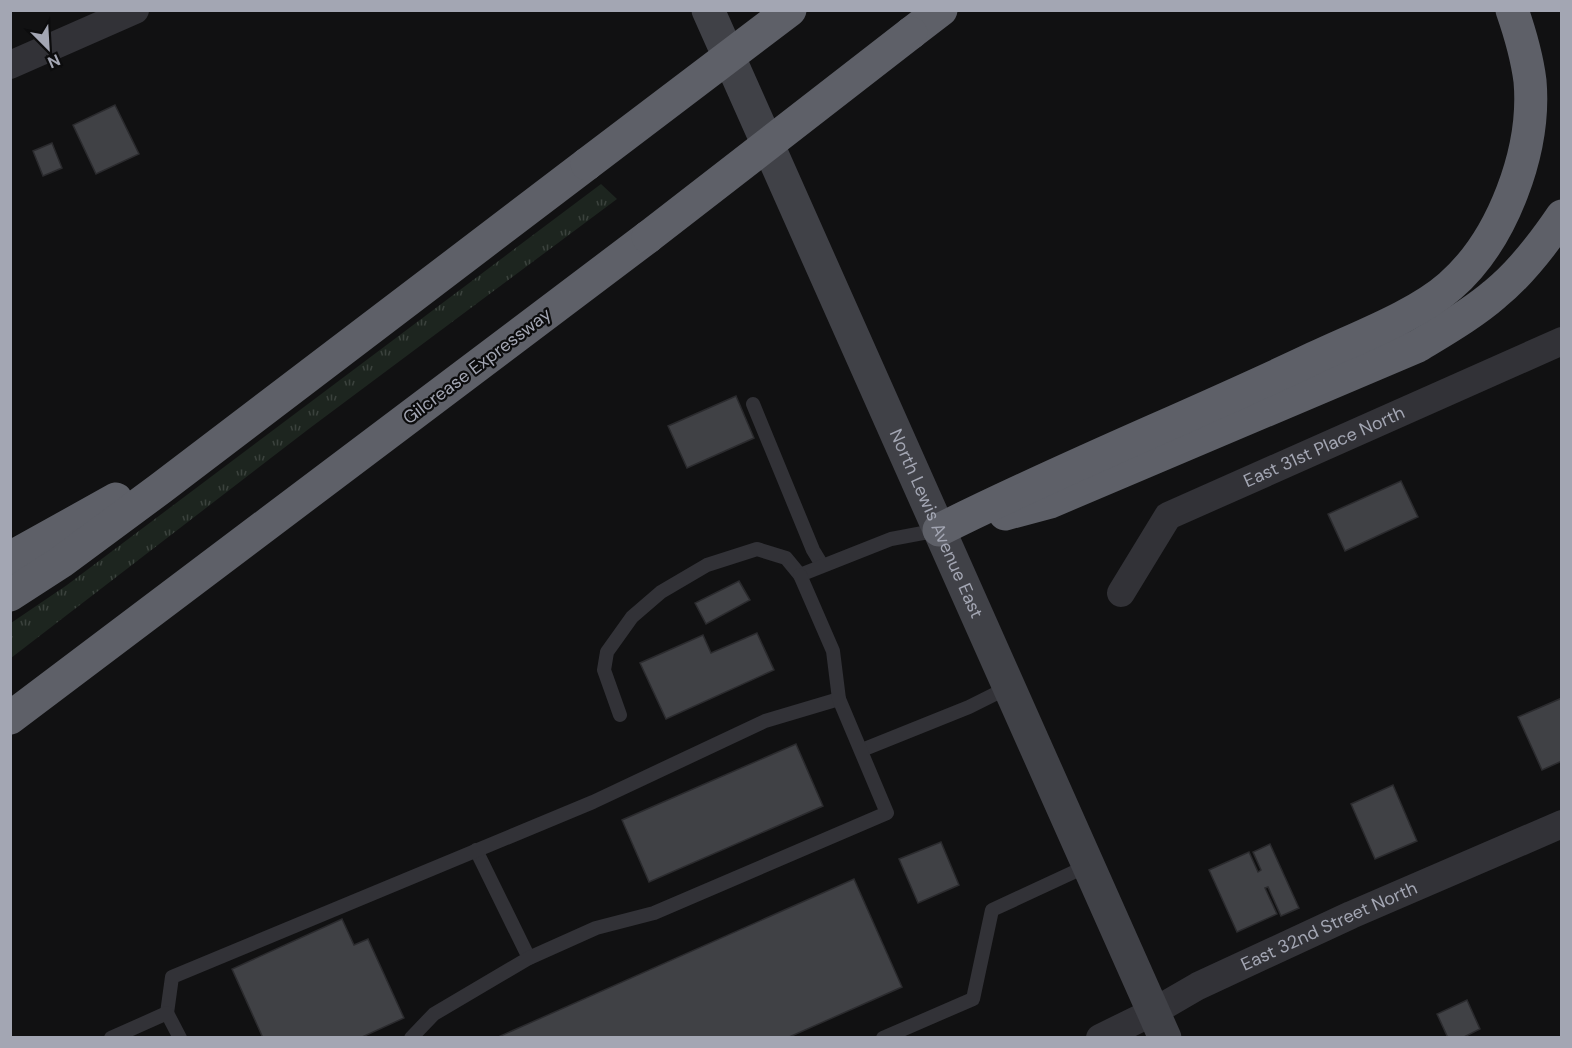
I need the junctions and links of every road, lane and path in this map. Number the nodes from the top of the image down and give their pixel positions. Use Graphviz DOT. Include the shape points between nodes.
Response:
graph roads {
  1 [pos="135,10"];
  2 [pos="708,10"];
  3 [pos="790,10"];
  4 [pos="941,10"];
  5 [pos="1512,10"];
  6 [pos="10,66"];
  7 [pos="1562,216"];
  8 [pos="1562,341"];
  9 [pos="753,404"];
  10 [pos="233,434"];
  11 [pos="939,530"];
  12 [pos="10,558"];
  13 [pos="822,565"];
  14 [pos="800,575"];
  15 [pos="1121,593"];
  16 [pos="10,595"];
  17 [pos="1009,687"];
  18 [pos="839,699"];
  19 [pos="620,715"];
  20 [pos="10,718"];
  21 [pos="862,750"];
  22 [pos="1562,824"];
  23 [pos="476,850"];
  24 [pos="1089,865"];
  25 [pos="529,958"];
  26 [pos="167,1013"];
  27 [pos="1159,1025"];
  28 [pos="111,1038"];
  29 [pos="180,1038"];
  30 [pos="411,1038"];
  31 [pos="883,1038"];
  32 [pos="1100,1038"];
  1 -- 6 [label="street"];
  2 -- 11 [label="main road, North Lewis Avenue East"];
  3 -- 10 [label="highway, bridge"];
  4 -- 20 [label="highway, Gilcrease Expressway, bridge" via="648,237"];
  5 -- 11 [label="highway" via="1530,81 1523,157 1496,229 1451,285 1422,306 1262,383 1008,495"];
  7 -- 11 [label="highway" via="1496,294 1418,346 1050,502"];
  8 -- 15 [label="street, East 31st Place North" via="1168,516"];
  9 -- 13 [label="lane"];
  10 -- 12 [label="highway"];
  10 -- 16 [label="highway" via="61,562"];
  11 -- 13 [label="lane" via="891,539"];
  11 -- 17 [label="main road, North Lewis Avenue East"];
  13 -- 14 [label="lane"];
  14 -- 18 [label="lane" via="833,651"];
  14 -- 19 [label="lane" via="786,558 757,549 707,565 661,592 632,617 607,652 604,670"];
  17 -- 21 [label="lane"];
  17 -- 24 [label="main road, North Lewis Avenue East"];
  18 -- 21 [label="lane"];
  18 -- 23 [label="lane" via="765,721 593,802"];
  21 -- 25 [label="lane" via="888,813 654,913 596,928"];
  22 -- 27 [label="street, East 32nd Street North" via="1341,919 1198,986"];
  23 -- 25 [label="lane"];
  23 -- 26 [label="lane" via="172,977"];
  24 -- 27 [label="main road, North Lewis Avenue East"];
  24 -- 31 [label="lane" via="992,910 973,999"];
  25 -- 30 [label="lane" via="434,1014"];
  26 -- 28 [label="lane"];
  26 -- 29 [label="lane"];
  27 -- 32 [label="street, East 32nd Street North"];
}
